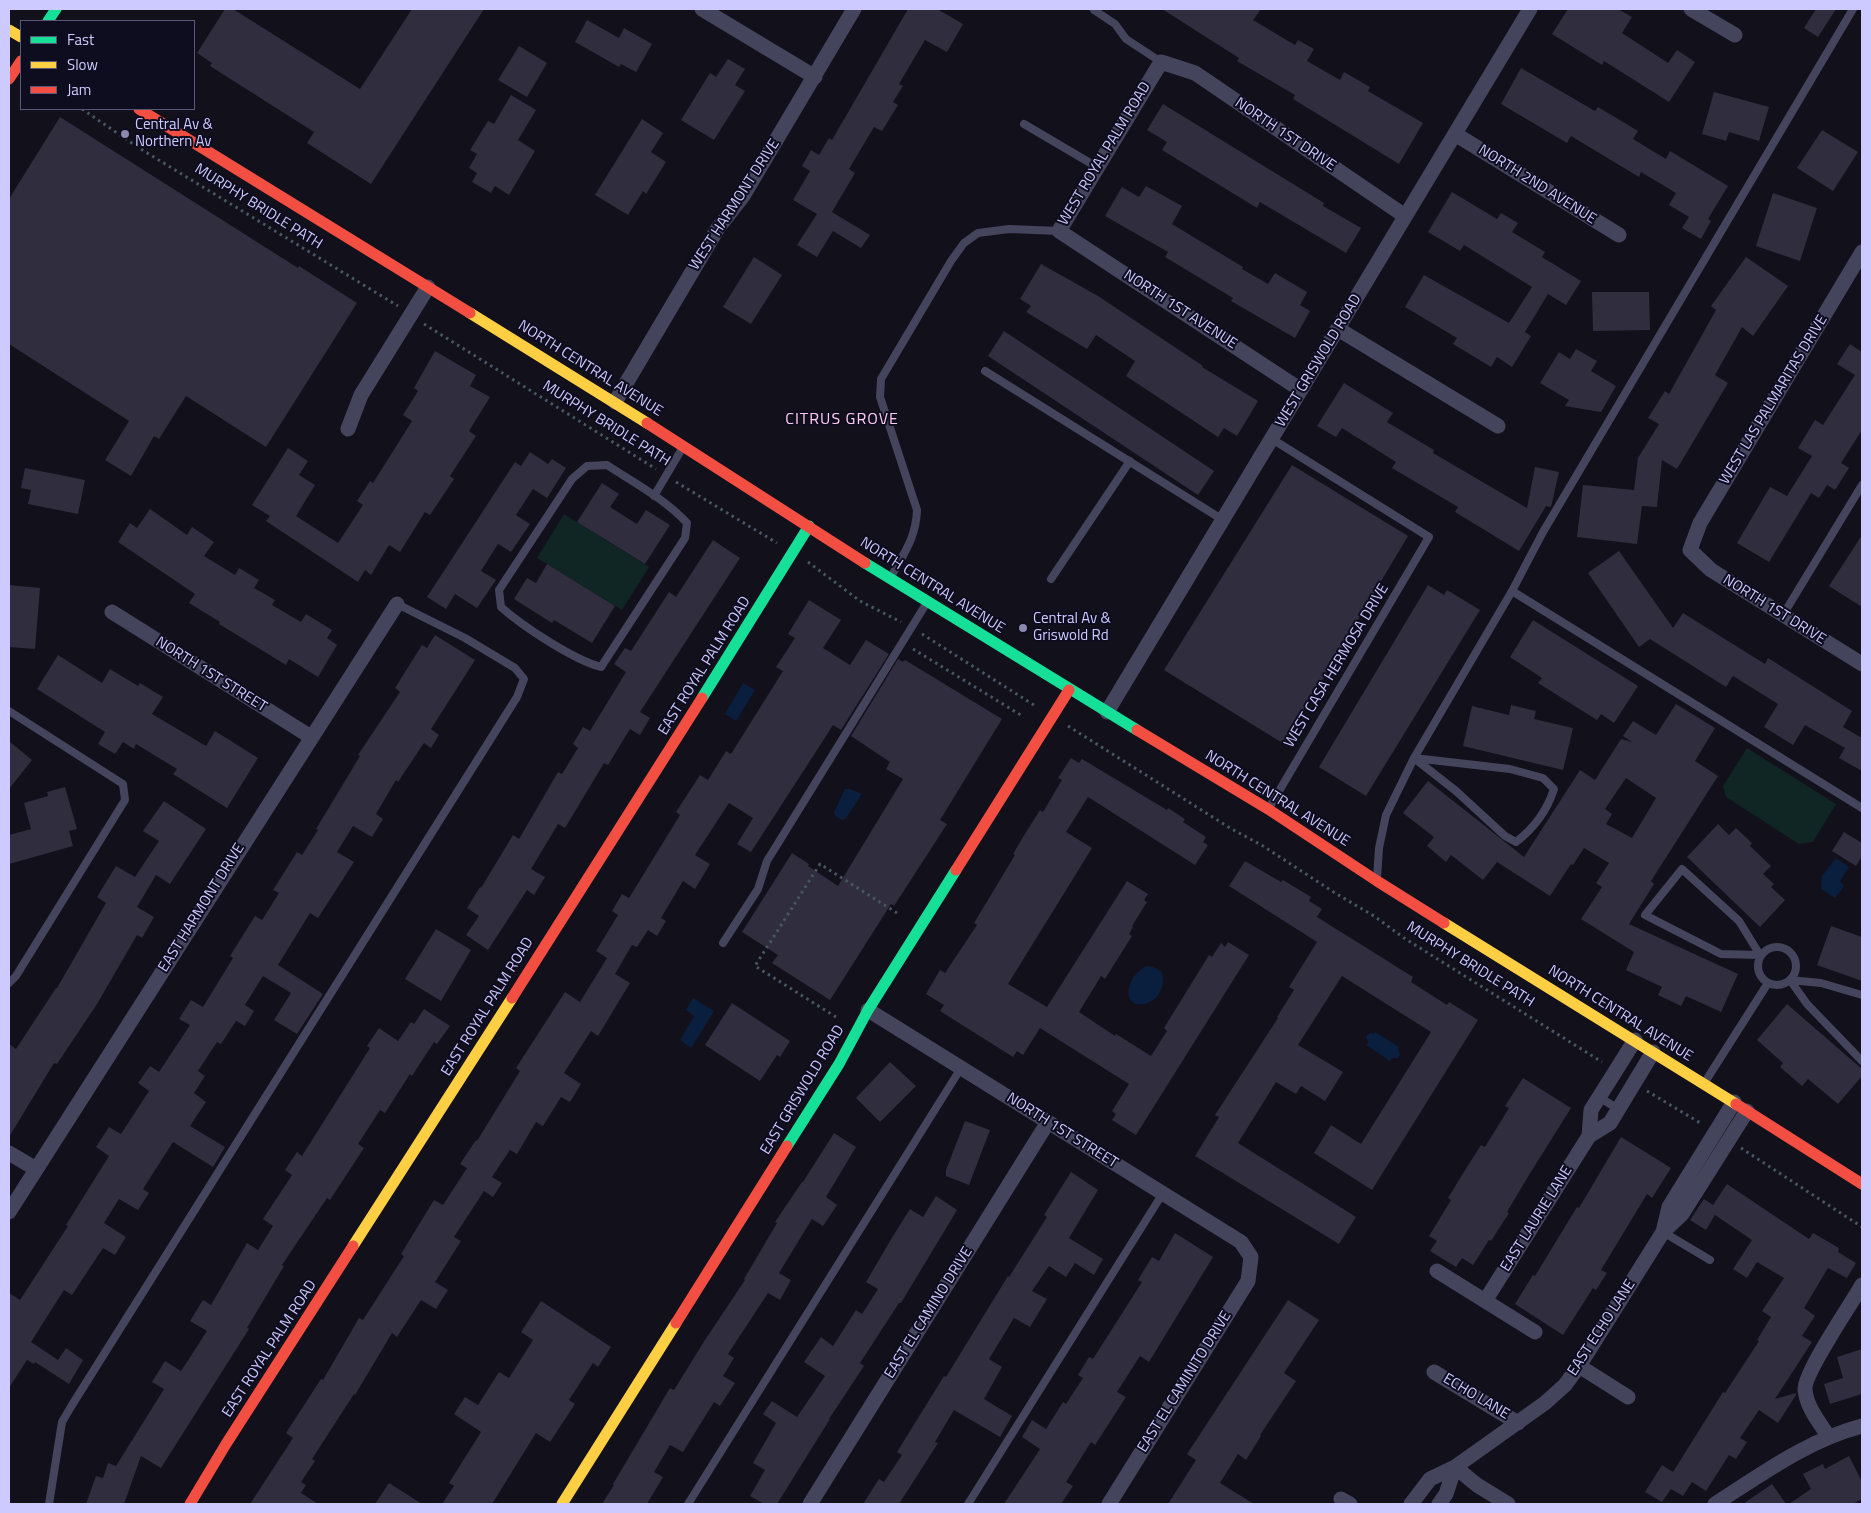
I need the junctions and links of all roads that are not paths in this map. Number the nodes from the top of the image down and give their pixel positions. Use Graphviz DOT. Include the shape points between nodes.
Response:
graph roads {
  1 [pos="56,9"];
  2 [pos="702,9"];
  3 [pos="854,9"];
  4 [pos="1530,9"];
  5 [pos="1691,9"];
  6 [pos="1853,9"];
  7 [pos="1094,10"];
  8 [pos="49,20"];
  9 [pos="9,30"];
  10 [pos="20,36"];
  11 [pos="1735,36"];
  12 [pos="20,62"];
  13 [pos="1161,62"];
  14 [pos="815,76"];
  15 [pos="9,79"];
  16 [pos="141,110"];
  17 [pos="1024,124"];
  18 [pos="1455,134"];
  19 [pos="1097,166"];
  20 [pos="1406,216"];
  21 [pos="1059,231"];
  22 [pos="1619,235"];
  23 [pos="1862,252"];
  24 [pos="428,287"];
  25 [pos="1338,330"];
  26 [pos="986,371"];
  27 [pos="1301,390"];
  28 [pos="615,402"];
  29 [pos="1498,426"];
  30 [pos="348,428"];
  31 [pos="1272,439"];
  32 [pos="684,445"];
  33 [pos="1130,461"];
  34 [pos="1862,484"];
  35 [pos="654,496"];
  36 [pos="1223,520"];
  37 [pos="810,526"];
  38 [pos="1690,550"];
  39 [pos="890,578"];
  40 [pos="1051,579"];
  41 [pos="1512,590"];
  42 [pos="927,602"];
  43 [pos="397,604"];
  44 [pos="112,612"];
  45 [pos="1783,615"];
  46 [pos="1862,664"];
  47 [pos="1069,690"];
  48 [pos="9,711"];
  49 [pos="1107,712"];
  50 [pos="311,737"];
  51 [pos="1414,758"];
  52 [pos="1862,808"];
  53 [pos="1268,809"];
  54 [pos="1377,881"];
  55 [pos="723,943"];
  56 [pos="1760,955"];
  57 [pos="1790,980"];
  58 [pos="9,983"];
  59 [pos="1768,983"];
  60 [pos="1862,995"];
  61 [pos="868,1010"];
  62 [pos="1635,1040"];
  63 [pos="1653,1052"];
  64 [pos="1862,1061"];
  65 [pos="961,1068"];
  66 [pos="1704,1084"];
  67 [pos="1600,1097"];
  68 [pos="1734,1102"];
  69 [pos="1618,1109"];
  70 [pos="1747,1111"];
  71 [pos="1048,1122"];
  72 [pos="1589,1136"];
  73 [pos="9,1153"];
  74 [pos="36,1169"];
  75 [pos="1862,1184"];
  76 [pos="1163,1193"];
  77 [pos="9,1212"];
  78 [pos="1663,1232"];
  79 [pos="1251,1257"];
  80 [pos="1710,1260"];
  81 [pos="1437,1271"];
  82 [pos="1862,1285"];
  83 [pos="1485,1302"];
  84 [pos="1534,1332"];
  85 [pos="1579,1366"];
  86 [pos="1434,1372"];
  87 [pos="1628,1397"];
  88 [pos="1518,1423"];
  89 [pos="1862,1426"];
  90 [pos="1829,1438"];
  91 [pos="1455,1467"];
  92 [pos="49,1504"];
  93 [pos="190,1504"];
  94 [pos="562,1504"];
  95 [pos="688,1504"];
  96 [pos="810,1504"];
  97 [pos="968,1504"];
  98 [pos="1109,1504"];
  99 [pos="1411,1504"];
  100 [pos="1439,1504"];
  101 [pos="1508,1504"];
  102 [pos="1715,1504"];
  1 -- 8 [label="main road"];
  2 -- 14 [label="street"];
  3 -- 14 [label="street, WEST HARMONT DRIVE"];
  4 -- 18 [label="street, WEST GRISWOLD ROAD"];
  5 -- 11 [label="street"];
  6 -- 41 [label="lane" via="1543,532"];
  7 -- 13 [label="lane" via="1115,24 1126,39"];
  9 -- 10 [label="main road"];
  12 -- 15 [label="main road"];
  13 -- 19 [label="street, WEST ROYAL PALM ROAD"];
  13 -- 20 [label="street, NORTH 1ST DRIVE" via="1194,73"];
  14 -- 28 [label="street, WEST HARMONT DRIVE" via="743,196 714,235"];
  16 -- 24 [label="main road, NORTH CENTRAL AVENUE"];
  17 -- 19 [label="lane"];
  18 -- 20 [label="street, WEST GRISWOLD ROAD"];
  18 -- 22 [label="street, NORTH 2ND AVENUE"];
  19 -- 21 [label="street, WEST ROYAL PALM ROAD"];
  20 -- 25 [label="street, WEST GRISWOLD ROAD"];
  21 -- 27 [label="street, NORTH 1ST AVENUE"];
  21 -- 39 [label="lane, WEST ROYAL PALM ROAD" via="1009,229 978,233 964,243 881,379 880,397 917,510 916,527"];
  23 -- 38 [label="street, WEST LAS PALMARITAS DRIVE" via="1700,523"];
  24 -- 28 [label="main road, NORTH CENTRAL AVENUE"];
  24 -- 30 [label="street" via="361,395"];
  25 -- 27 [label="street, WEST GRISWOLD ROAD"];
  25 -- 29 [label="street"];
  26 -- 33 [label="lane"];
  27 -- 31 [label="street, WEST GRISWOLD ROAD"];
  28 -- 32 [label="main road, NORTH CENTRAL AVENUE"];
  31 -- 36 [label="street, WEST GRISWOLD ROAD"];
  31 -- 53 [label="lane, WEST CASA HERMOSA DRIVE" via="1429,538"];
  32 -- 35 [label="lane"];
  32 -- 37 [label="main road, NORTH CENTRAL AVENUE"];
  33 -- 36 [label="lane"];
  33 -- 40 [label="lane"];
  34 -- 45 [label="lane"];
  35 -- 35 [label="lane" via="607,466 587,466 572,479 499,590 501,607 514,619 587,664 601,667 685,538 687,523"];
  36 -- 49 [label="street, WEST GRISWOLD ROAD"];
  37 -- 39 [label="main road, NORTH CENTRAL AVENUE"];
  37 -- 93 [label="main road, EAST ROYAL PALM ROAD"];
  38 -- 45 [label="street, NORTH 1ST DRIVE" via="1711,570"];
  39 -- 42 [label="main road, NORTH CENTRAL AVENUE"];
  41 -- 51 [label="lane"];
  41 -- 52 [label="lane"];
  42 -- 47 [label="main road, NORTH CENTRAL AVENUE"];
  42 -- 55 [label="lane" via="767,860 758,889"];
  43 -- 50 [label="street, EAST HARMONT DRIVE"];
  43 -- 92 [label="lane" via="465,638 515,668 524,679 517,697 62,1422"];
  44 -- 50 [label="street, NORTH 1ST STREET"];
  45 -- 46 [label="street, NORTH 1ST DRIVE"];
  47 -- 49 [label="main road, NORTH CENTRAL AVENUE"];
  47 -- 61 [label="main road, EAST GRISWOLD ROAD"];
  48 -- 58 [label="lane" via="123,784 125,800"];
  49 -- 53 [label="main road, NORTH CENTRAL AVENUE"];
  50 -- 74 [label="street, EAST HARMONT DRIVE"];
  51 -- 51 [label="lane" via="1516,842 1530,832 1550,802 1554,789 1543,778 1510,769"];
  51 -- 54 [label="lane" via="1386,815"];
  53 -- 54 [label="main road, NORTH CENTRAL AVENUE"];
  54 -- 62 [label="main road, NORTH CENTRAL AVENUE"];
  56 -- 56 [label="lane" via="1738,921 1682,869 1644,915 1721,954"];
  56 -- 57 [label="lane" via="1769,948 1781,946 1791,952 1796,964"];
  56 -- 59 [label="lane" via="1758,971"];
  57 -- 59 [label="lane" via="1779,985"];
  57 -- 60 [label="lane"];
  57 -- 64 [label="lane" via="1807,1004"];
  59 -- 66 [label="lane"];
  61 -- 65 [label="street, NORTH 1ST STREET"];
  61 -- 94 [label="main road, EAST GRISWOLD ROAD" via="839,1064"];
  62 -- 63 [label="main road, NORTH CENTRAL AVENUE"];
  62 -- 67 [label="street, EAST LAURIE LANE"];
  63 -- 66 [label="main road, NORTH CENTRAL AVENUE"];
  63 -- 69 [label="street, EAST LAURIE LANE"];
  65 -- 71 [label="street, NORTH 1ST STREET"];
  65 -- 95 [label="lane"];
  66 -- 68 [label="main road, NORTH CENTRAL AVENUE"];
  67 -- 69 [label="lane"];
  67 -- 72 [label="street, EAST LAURIE LANE" via="1591,1110"];
  68 -- 70 [label="main road, NORTH CENTRAL AVENUE"];
  68 -- 78 [label="street, EAST ECHO LANE" via="1669,1207"];
  69 -- 72 [label="street, EAST LAURIE LANE" via="1610,1123"];
  70 -- 75 [label="main road, NORTH CENTRAL AVENUE"];
  70 -- 78 [label="street, EAST ECHO LANE" via="1682,1214"];
  71 -- 76 [label="street, NORTH 1ST STREET"];
  71 -- 96 [label="street, EAST EL CAMINO DRIVE"];
  72 -- 83 [label="street, EAST LAURIE LANE"];
  73 -- 74 [label="street"];
  74 -- 77 [label="street, EAST HARMONT DRIVE"];
  76 -- 79 [label="street, NORTH 1ST STREET" via="1241,1242"];
  76 -- 97 [label="lane"];
  78 -- 80 [label="lane"];
  78 -- 85 [label="street, EAST ECHO LANE"];
  79 -- 98 [label="street, EAST EL CAMINITO DRIVE" via="1248,1281"];
  81 -- 83 [label="street"];
  82 -- 90 [label="street" via="1815,1362 1804,1387 1807,1403"];
  83 -- 84 [label="street"];
  85 -- 87 [label="street"];
  85 -- 88 [label="street, EAST ECHO LANE" via="1565,1385"];
  86 -- 88 [label="street, ECHO LANE"];
  88 -- 91 [label="street, EAST ECHO LANE"];
  89 -- 90 [label="street"];
  90 -- 102 [label="street" via="1805,1448"];
  91 -- 99 [label="street, EAST ECHO LANE" via="1430,1479"];
  91 -- 100 [label="street"];
  91 -- 101 [label="street"];
}
